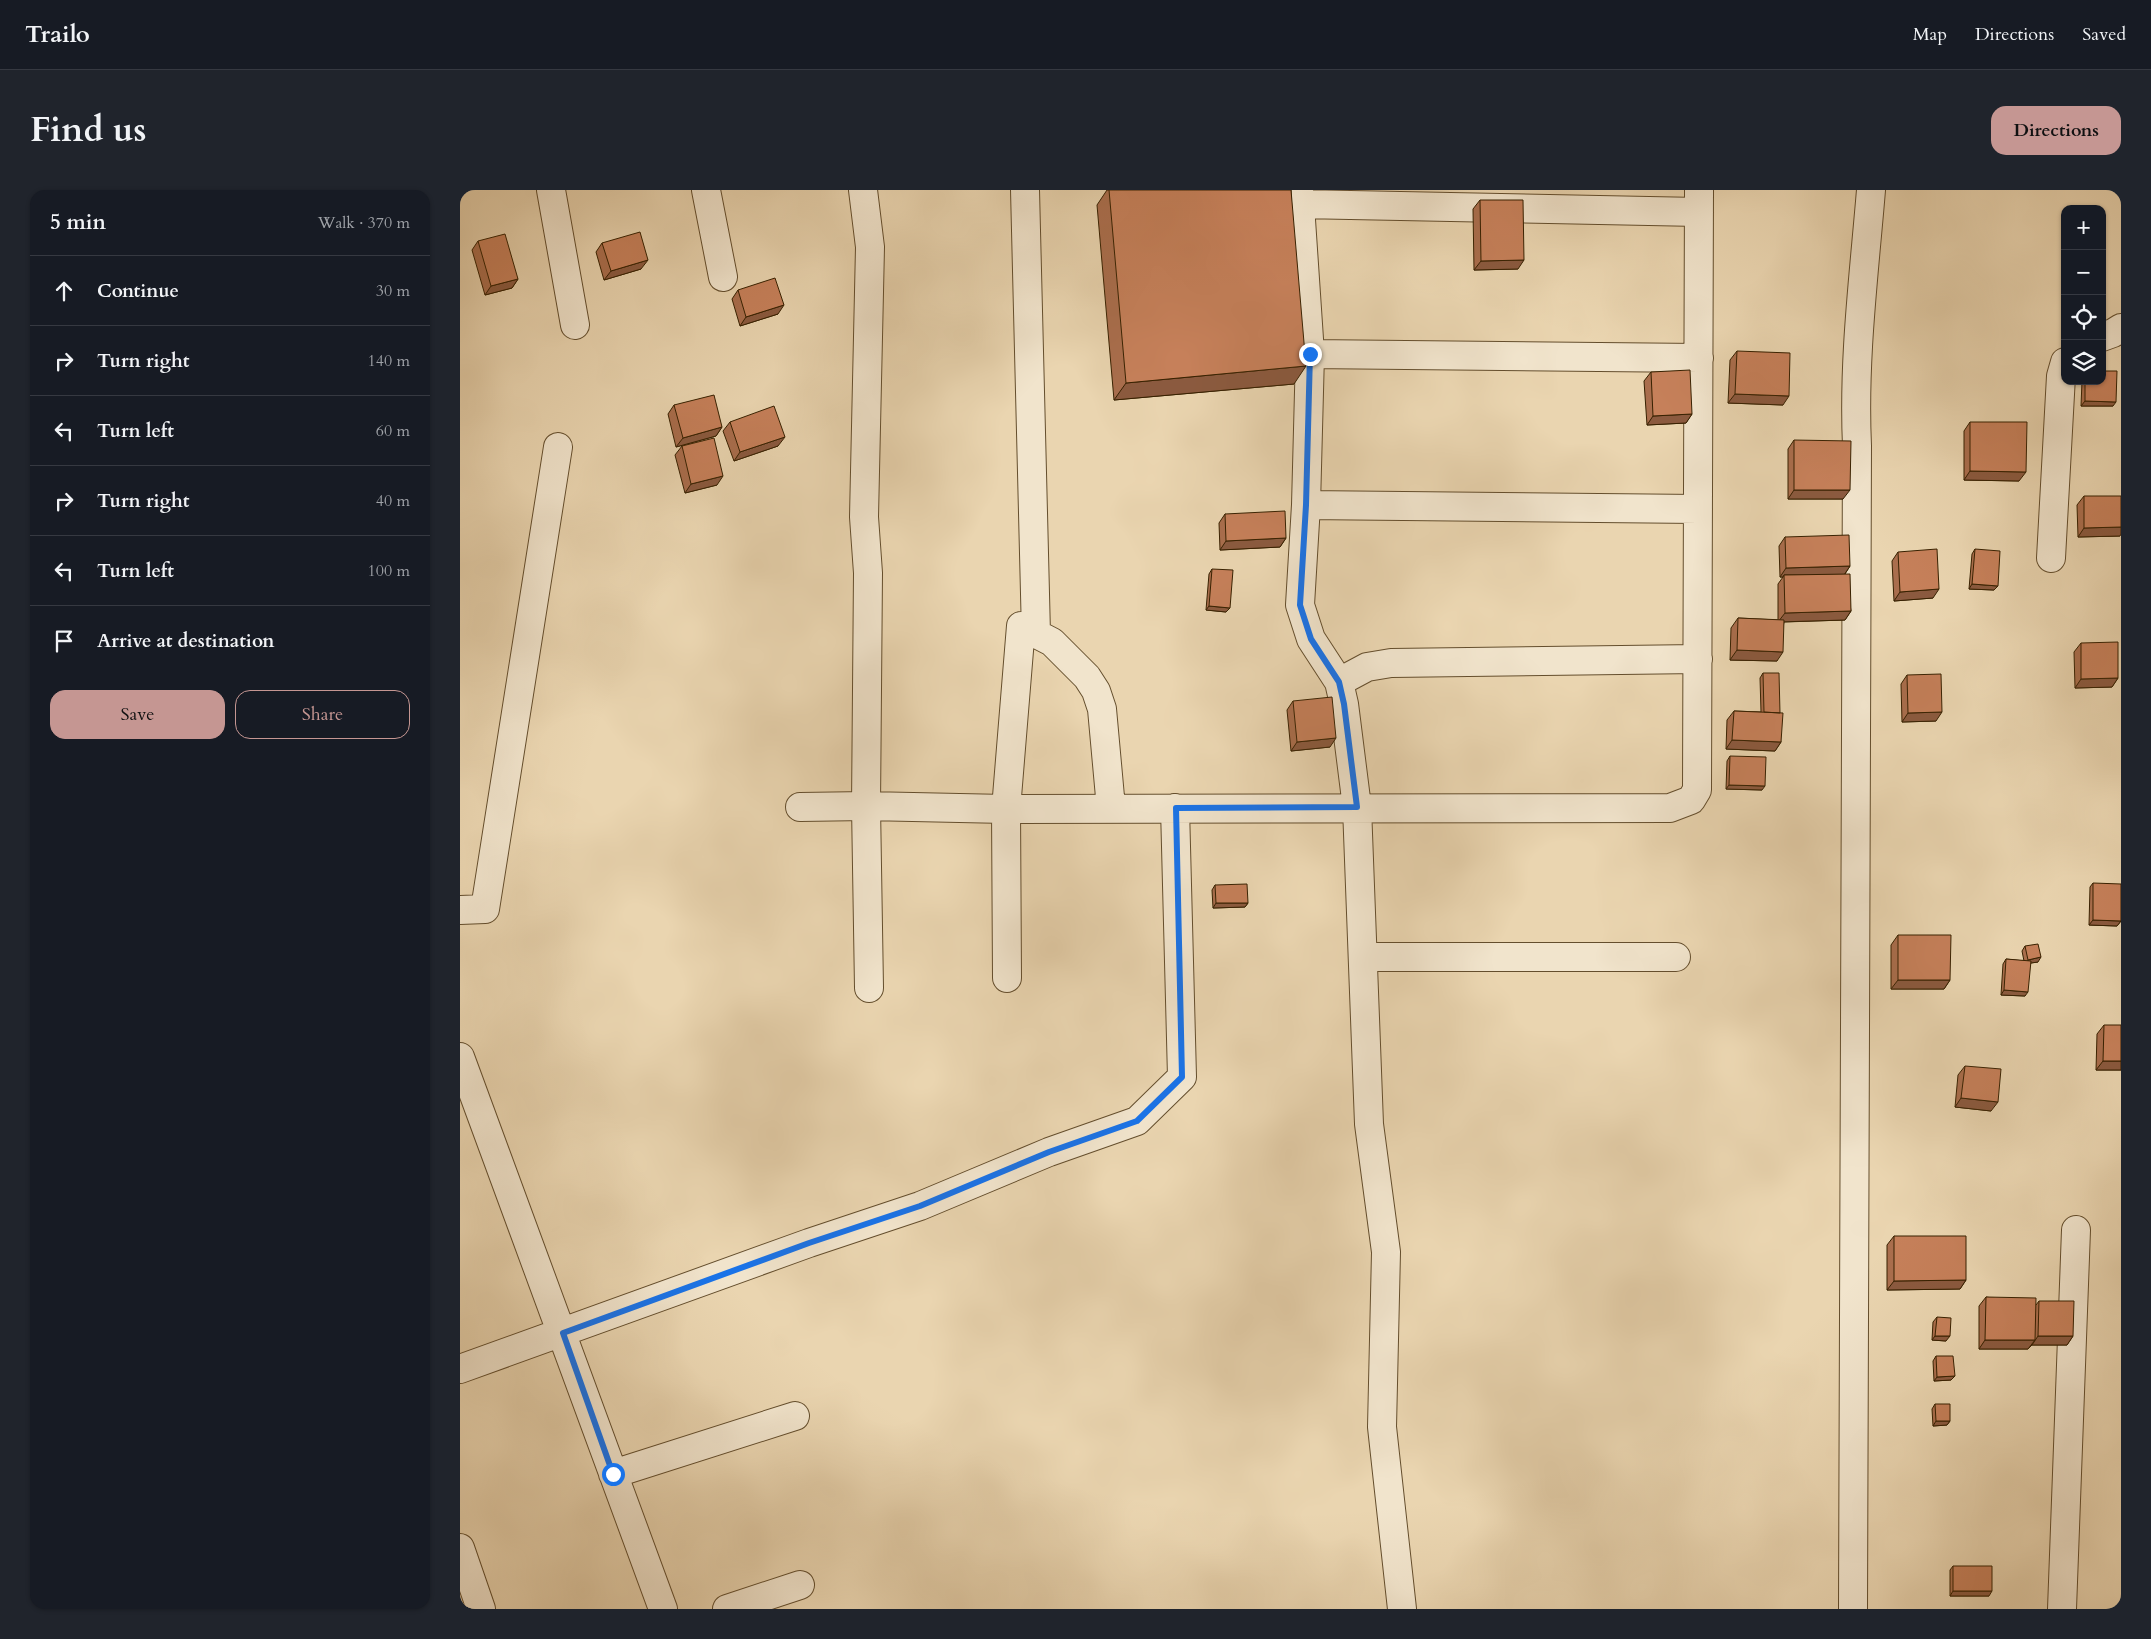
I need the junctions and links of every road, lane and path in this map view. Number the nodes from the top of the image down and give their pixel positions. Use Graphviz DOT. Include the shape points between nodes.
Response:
graph roads {
  1 [pos="551,190"];
  2 [pos="706,190"];
  3 [pos="863,190"];
  4 [pos="1025,190"];
  5 [pos="1871,190"];
  6 [pos="1300,197"];
  7 [pos="1699,201"];
  8 [pos="723,277"];
  9 [pos="575,325"];
  10 [pos="2121,328"];
  11 [pos="2106,336"];
  12 [pos="1310,354"];
  13 [pos="1699,358"];
  14 [pos="2061,376"];
  15 [pos="558,447"];
  16 [pos="1306,505"];
  17 [pos="1698,509"];
  18 [pos="2051,558"];
  19 [pos="1036,634"];
  20 [pos="1698,659"];
  21 [pos="1339,682"];
  22 [pos="866,806"];
  23 [pos="800,807"];
  24 [pos="1357,807"];
  25 [pos="1111,808"];
  26 [pos="1176,808"];
  27 [pos="1006,809"];
  28 [pos="460,910"];
  29 [pos="1364,956"];
  30 [pos="1676,957"];
  31 [pos="1007,978"];
  32 [pos="869,988"];
  33 [pos="460,1057"];
  34 [pos="2076,1230"];
  35 [pos="563,1333"];
  36 [pos="460,1369"];
  37 [pos="795,1416"];
  38 [pos="613,1474"];
  39 [pos="460,1548"];
  40 [pos="800,1585"];
  41 [pos="481,1609"];
  42 [pos="663,1609"];
  43 [pos="727,1609"];
  44 [pos="1402,1609"];
  45 [pos="1853,1609"];
  46 [pos="2062,1609"];
  1 -- 9 [label="street"];
  2 -- 8 [label="street"];
  3 -- 22 [label="street" via="870,247 864,517 868,573"];
  4 -- 19 [label="street"];
  5 -- 45 [label="street" via="1855,410"];
  6 -- 7 [label="street"];
  6 -- 12 [label="street"];
  7 -- 13 [label="street"];
  10 -- 11 [label="street"];
  12 -- 13 [label="street"];
  12 -- 16 [label="street"];
  13 -- 17 [label="street"];
  14 -- 18 [label="street"];
  15 -- 28 [label="street" via="485,909"];
  16 -- 17 [label="street"];
  16 -- 21 [label="street" via="1300,605 1311,639"];
  17 -- 20 [label="street"];
  19 -- 25 [label="street" via="1052,642 1087,677 1096,691 1102,709"];
  19 -- 27 [label="street" via="1021,626"];
  20 -- 21 [label="street" via="1391,662 1367,667"];
  20 -- 24 [label="street" via="1697,790 1691,800 1680,805 1656,809"];
  21 -- 24 [label="street"];
  22 -- 23 [label="street"];
  22 -- 27 [label="street"];
  22 -- 32 [label="street"];
  24 -- 26 [label="street"];
  24 -- 29 [label="street"];
  25 -- 26 [label="street"];
  25 -- 27 [label="street"];
  26 -- 35 [label="street" via="1182,1077 1137,1121 1049,1152 920,1206"];
  27 -- 31 [label="street"];
  29 -- 30 [label="street"];
  29 -- 44 [label="street" via="1369,1124 1386,1252 1382,1427"];
  33 -- 35 [label="street"];
  34 -- 46 [label="street"];
  35 -- 36 [label="street"];
  35 -- 38 [label="street"];
  37 -- 38 [label="street"];
  38 -- 42 [label="street"];
  39 -- 41 [label="street"];
  40 -- 43 [label="street"];
}
